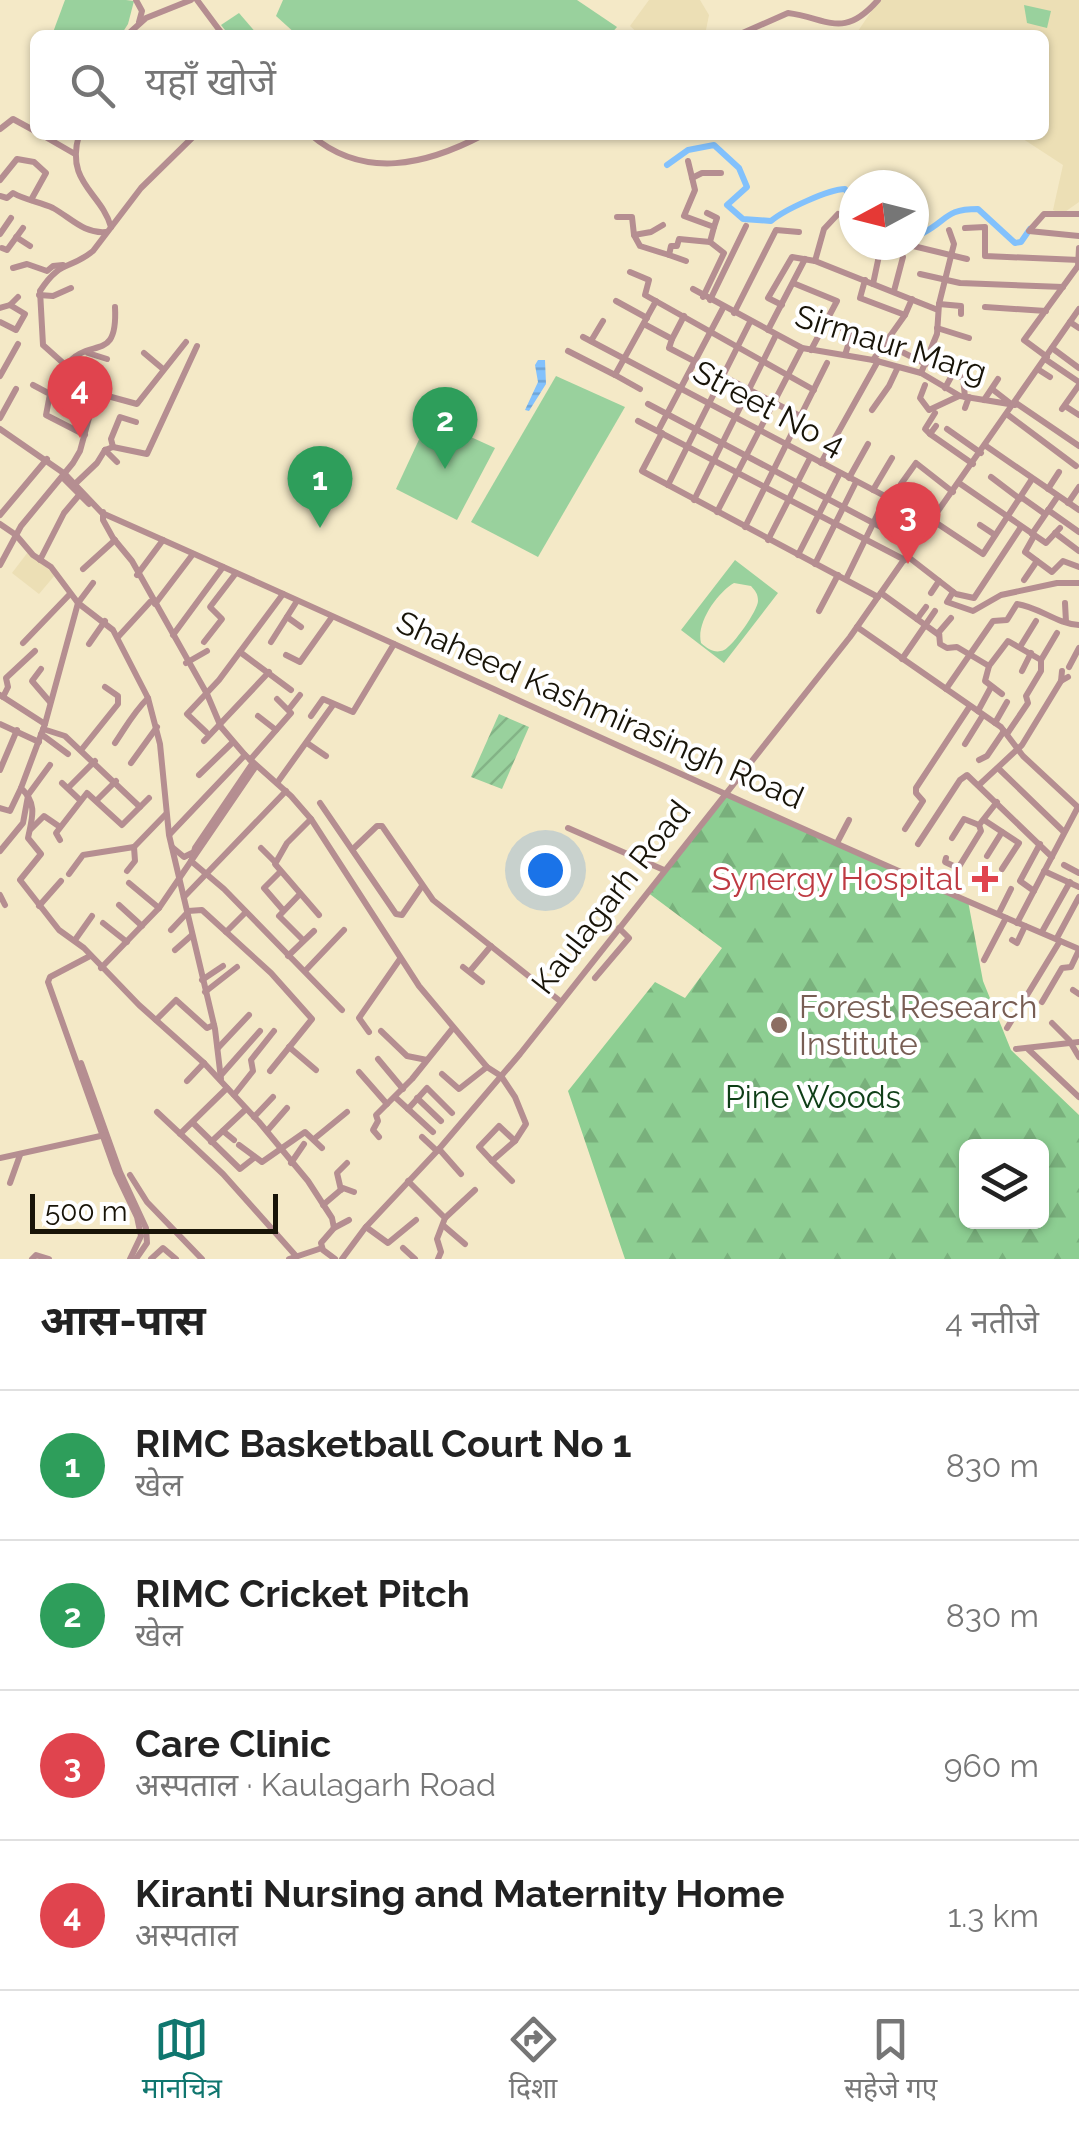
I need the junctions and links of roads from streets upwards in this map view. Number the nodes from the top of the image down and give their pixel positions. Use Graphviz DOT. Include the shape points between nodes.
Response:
graph roads {
  1 [pos="136,0"];
  2 [pos="194,0"];
  3 [pos="875,1"];
  4 [pos="138,23"];
  5 [pos="132,30"];
  6 [pos="219,30"];
  7 [pos="749,30"];
  8 [pos="30,128"];
  9 [pos="0,129"];
  10 [pos="50,140"];
  11 [pos="78,140"];
  12 [pos="190,140"];
  13 [pos="317,140"];
  14 [pos="470,140"];
  15 [pos="74,154"];
  16 [pos="688,161"];
  17 [pos="721,173"];
  18 [pos="692,178"];
  19 [pos="0,180"];
  20 [pos="0,196"];
  21 [pos="30,200"];
  22 [pos="707,213"];
  23 [pos="838,214"];
  24 [pos="1079,214"];
  25 [pos="618,217"];
  26 [pos="11,218"];
  27 [pos="662,225"];
  28 [pos="746,226"];
  29 [pos="714,227"];
  30 [pos="22,228"];
  31 [pos="965,228"];
  32 [pos="109,230"];
  33 [pos="949,230"];
  34 [pos="800,232"];
  35 [pos="0,234"];
  36 [pos="634,234"];
  37 [pos="1079,236"];
  38 [pos="16,237"];
  39 [pos="710,242"];
  40 [pos="30,246"];
  41 [pos="1079,248"];
  42 [pos="1,249"];
  43 [pos="929,250"];
  44 [pos="669,254"];
  45 [pos="951,256"];
  46 [pos="805,259"];
  47 [pos="967,259"];
  48 [pos="877,260"];
  49 [pos="902,260"];
  50 [pos="1079,260"];
  51 [pos="686,261"];
  52 [pos="815,262"];
  53 [pos="64,265"];
  54 [pos="14,268"];
  55 [pos="630,272"];
  56 [pos="920,274"];
  57 [pos="944,280"];
  58 [pos="869,282"];
  59 [pos="793,283"];
  60 [pos="1063,287"];
  61 [pos="71,288"];
  62 [pos="693,290"];
  63 [pos="894,292"];
  64 [pos="39,295"];
  65 [pos="18,297"];
  66 [pos="705,298"];
  67 [pos="912,299"];
  68 [pos="616,301"];
  69 [pos="656,301"];
  70 [pos="10,305"];
  71 [pos="782,305"];
  72 [pos="938,307"];
  73 [pos="985,307"];
  74 [pos="0,308"];
  75 [pos="115,308"];
  76 [pos="723,308"];
  77 [pos="1079,310"];
  78 [pos="1046,311"];
  79 [pos="734,313"];
  80 [pos="961,314"];
  81 [pos="905,315"];
  82 [pos="684,316"];
  83 [pos="604,320"];
  84 [pos="645,321"];
  85 [pos="826,321"];
  86 [pos="0,322"];
  87 [pos="750,322"];
  88 [pos="1070,322"];
  89 [pos="937,328"];
  90 [pos="1079,328"];
  91 [pos="768,330"];
  92 [pos="709,334"];
  93 [pos="776,335"];
  94 [pos="970,338"];
  95 [pos="672,340"];
  96 [pos="186,342"];
  97 [pos="18,344"];
  98 [pos="197,346"];
  99 [pos="1052,348"];
  100 [pos="737,349"];
  101 [pos="807,349"];
  102 [pos="568,351"];
  103 [pos="87,352"];
  104 [pos="144,353"];
  105 [pos="904,353"];
  106 [pos="845,355"];
  107 [pos="1046,358"];
  108 [pos="107,359"];
  109 [pos="624,359"];
  110 [pos="876,360"];
  111 [pos="928,360"];
  112 [pos="694,362"];
  113 [pos="762,362"];
  114 [pos="827,363"];
  115 [pos="66,366"];
  116 [pos="898,367"];
  117 [pos="1079,368"];
  118 [pos="163,370"];
  119 [pos="1039,370"];
  120 [pos="922,373"];
  121 [pos="954,373"];
  122 [pos="615,375"];
  123 [pos="0,376"];
  124 [pos="788,376"];
  125 [pos="1050,376"];
  126 [pos="724,377"];
  127 [pos="998,379"];
  128 [pos="1079,383"];
  129 [pos="33,385"];
  130 [pos="925,385"];
  131 [pos="945,388"];
  132 [pos="992,388"];
  133 [pos="16,389"];
  134 [pos="640,389"];
  135 [pos="680,390"];
  136 [pos="749,390"];
  137 [pos="814,390"];
  138 [pos="93,392"];
  139 [pos="964,397"];
  140 [pos="984,400"];
  141 [pos="93,403"];
  142 [pos="774,403"];
  143 [pos="648,404"];
  144 [pos="1014,404"];
  145 [pos="710,405"];
  146 [pos="68,407"];
  147 [pos="965,408"];
  148 [pos="872,410"];
  149 [pos="935,413"];
  150 [pos="667,414"];
  151 [pos="1079,415"];
  152 [pos="800,416"];
  153 [pos="1008,416"];
  154 [pos="0,418"];
  155 [pos="735,418"];
  156 [pos="638,421"];
  157 [pos="136,422"];
  158 [pos="936,426"];
  159 [pos="0,429"];
  160 [pos="948,429"];
  161 [pos="696,430"];
  162 [pos="760,431"];
  163 [pos="660,432"];
  164 [pos="930,434"];
  165 [pos="85,435"];
  166 [pos="723,443"];
  167 [pos="868,444"];
  168 [pos="786,445"];
  169 [pos="1079,446"];
  170 [pos="688,447"];
  171 [pos="109,448"];
  172 [pos="984,449"];
  173 [pos="746,456"];
  174 [pos="810,458"];
  175 [pos="892,458"];
  176 [pos="47,459"];
  177 [pos="714,460"];
  178 [pos="117,462"];
  179 [pos="821,463"];
  180 [pos="974,464"];
  181 [pos="1076,466"];
  182 [pos="772,470"];
  183 [pos="738,472"];
  184 [pos="1059,472"];
  185 [pos="840,473"];
  186 [pos="63,476"];
  187 [pos="990,477"];
  188 [pos="1032,478"];
  189 [pos="853,480"];
  190 [pos="959,483"];
  191 [pos="76,484"];
  192 [pos="797,484"];
  193 [pos="901,484"];
  194 [pos="668,486"];
  195 [pos="764,486"];
  196 [pos="1079,487"];
  197 [pos="1048,489"];
  198 [pos="873,490"];
  199 [pos="953,492"];
  200 [pos="80,494"];
  201 [pos="1058,496"];
  202 [pos="886,497"];
  203 [pos="1021,498"];
  204 [pos="826,499"];
  205 [pos="694,500"];
  206 [pos="789,500"];
  207 [pos="1068,502"];
  208 [pos="843,508"];
  209 [pos="1079,510"];
  210 [pos="718,512"];
  211 [pos="1047,512"];
  212 [pos="102,513"];
  213 [pos="0,514"];
  214 [pos="818,515"];
  215 [pos="1008,517"];
  216 [pos="932,521"];
  217 [pos="872,523"];
  218 [pos="0,524"];
  219 [pos="834,524"];
  220 [pos="980,525"];
  221 [pos="745,527"];
  222 [pos="1021,527"];
  223 [pos="1079,532"];
  224 [pos="16,535"];
  225 [pos="1033,535"];
  226 [pos="995,536"];
  227 [pos="864,539"];
  228 [pos="114,540"];
  229 [pos="163,540"];
  230 [pos="768,540"];
  231 [pos="914,545"];
  232 [pos="1079,550"];
  233 [pos="193,554"];
  234 [pos="983,554"];
  235 [pos="798,555"];
  236 [pos="1003,556"];
  237 [pos="906,558"];
  238 [pos="40,560"];
  239 [pos="1037,561"];
  240 [pos="0,564"];
  241 [pos="815,564"];
  242 [pos="223,567"];
  243 [pos="1079,567"];
  244 [pos="84,569"];
  245 [pos="236,573"];
  246 [pos="137,575"];
  247 [pos="842,577"];
  248 [pos="1024,580"];
  249 [pos="939,581"];
  250 [pos="93,583"];
  251 [pos="1079,583"];
  252 [pos="954,592"];
  253 [pos="932,593"];
  254 [pos="70,594"];
  255 [pos="283,594"];
  256 [pos="880,595"];
  257 [pos="297,601"];
  258 [pos="78,603"];
  259 [pos="1066,603"];
  260 [pos="153,604"];
  261 [pos="926,607"];
  262 [pos="935,610"];
  263 [pos="818,611"];
  264 [pos="286,617"];
  265 [pos="332,617"];
  266 [pos="950,618"];
  267 [pos="917,619"];
  268 [pos="105,621"];
  269 [pos="1036,621"];
  270 [pos="925,624"];
  271 [pos="1066,624"];
  272 [pos="1079,626"];
  273 [pos="301,627"];
  274 [pos="857,627"];
  275 [pos="1057,633"];
  276 [pos="939,634"];
  277 [pos="172,637"];
  278 [pos="118,638"];
  279 [pos="204,642"];
  280 [pos="271,642"];
  281 [pos="23,643"];
  282 [pos="89,644"];
  283 [pos="395,644"];
  284 [pos="1020,646"];
  285 [pos="1079,648"];
  286 [pos="207,651"];
  287 [pos="240,651"];
  288 [pos="35,652"];
  289 [pos="1031,653"];
  290 [pos="970,654"];
  291 [pos="286,655"];
  292 [pos="902,658"];
  293 [pos="1041,660"];
  294 [pos="187,663"];
  295 [pos="989,666"];
  296 [pos="40,669"];
  297 [pos="269,672"];
  298 [pos="1022,672"];
  299 [pos="991,687"];
  300 [pos="104,688"];
  301 [pos="946,689"];
  302 [pos="291,690"];
  303 [pos="300,694"];
  304 [pos="2,696"];
  305 [pos="205,696"];
  306 [pos="148,698"];
  307 [pos="277,699"];
  308 [pos="51,702"];
  309 [pos="118,704"];
  310 [pos="334,706"];
  311 [pos="289,709"];
  312 [pos="977,710"];
  313 [pos="1024,710"];
  314 [pos="258,716"];
  315 [pos="312,716"];
  316 [pos="130,717"];
  317 [pos="1039,720"];
  318 [pos="995,723"];
  319 [pos="0,724"];
  320 [pos="157,726"];
  321 [pos="221,727"];
  322 [pos="17,730"];
  323 [pos="276,730"];
  324 [pos="42,732"];
  325 [pos="1006,732"];
  326 [pos="232,742"];
  327 [pos="114,743"];
  328 [pos="308,743"];
  329 [pos="965,744"];
  330 [pos="1018,749"];
  331 [pos="82,750"];
  332 [pos="68,754"];
  333 [pos="326,756"];
  334 [pos="980,760"];
  335 [pos="95,761"];
  336 [pos="251,761"];
  337 [pos="131,763"];
  338 [pos="50,765"];
  339 [pos="998,768"];
  340 [pos="0,770"];
  341 [pos="199,775"];
  342 [pos="116,781"];
  343 [pos="276,784"];
  344 [pos="980,784"];
  345 [pos="286,791"];
  346 [pos="24,792"];
  347 [pos="727,792"];
  348 [pos="149,798"];
  349 [pos="80,800"];
  350 [pos="97,800"];
  351 [pos="997,802"];
  352 [pos="320,803"];
  353 [pos="300,806"];
  354 [pos="140,807"];
  355 [pos="0,808"];
  356 [pos="1078,808"];
  357 [pos="166,814"];
  358 [pos="290,817"];
  359 [pos="310,820"];
  360 [pos="848,820"];
  361 [pos="981,822"];
  362 [pos="60,827"];
  363 [pos="568,828"];
  364 [pos="905,829"];
  365 [pos="30,830"];
  366 [pos="1002,832"];
  367 [pos="1064,832"];
  368 [pos="169,835"];
  369 [pos="952,838"];
  370 [pos="60,840"];
  371 [pos="838,841"];
  372 [pos="918,844"];
  373 [pos="1040,844"];
  374 [pos="172,846"];
  375 [pos="134,847"];
  376 [pos="261,848"];
  377 [pos="354,849"];
  378 [pos="0,852"];
  379 [pos="988,856"];
  380 [pos="1052,857"];
  381 [pos="192,858"];
  382 [pos="946,858"];
  383 [pos="275,862"];
  384 [pos="1064,865"];
  385 [pos="958,868"];
  386 [pos="1002,869"];
  387 [pos="664,870"];
  388 [pos="127,871"];
  389 [pos="1044,871"];
  390 [pos="280,872"];
  391 [pos="1079,873"];
  392 [pos="69,874"];
  393 [pos="208,874"];
  394 [pos="180,878"];
  395 [pos="61,881"];
  396 [pos="1070,882"];
  397 [pos="129,883"];
  398 [pos="422,886"];
  399 [pos="1079,887"];
  400 [pos="944,889"];
  401 [pos="1011,889"];
  402 [pos="1034,891"];
  403 [pos="300,894"];
  404 [pos="0,896"];
  405 [pos="184,896"];
  406 [pos="1079,897"];
  407 [pos="5,905"];
  408 [pos="119,905"];
  409 [pos="38,906"];
  410 [pos="158,908"];
  411 [pos="284,910"];
  412 [pos="188,912"];
  413 [pos="246,912"];
  414 [pos="1000,912"];
  415 [pos="319,915"];
  416 [pos="92,916"];
  417 [pos="1006,918"];
  418 [pos="103,923"];
  419 [pos="1020,923"];
  420 [pos="142,926"];
  421 [pos="619,928"];
  422 [pos="170,930"];
  423 [pos="344,930"];
  424 [pos="1043,930"];
  425 [pos="314,931"];
  426 [pos="226,932"];
  427 [pos="192,935"];
  428 [pos="1059,939"];
  429 [pos="75,940"];
  430 [pos="303,940"];
  431 [pos="1012,940"];
  432 [pos="127,942"];
  433 [pos="492,946"];
  434 [pos="1079,948"];
  435 [pos="175,950"];
  436 [pos="985,955"];
  437 [pos="90,956"];
  438 [pos="288,956"];
  439 [pos="400,959"];
  440 [pos="223,966"];
  441 [pos="237,967"];
  442 [pos="101,968"];
  443 [pos="306,970"];
  444 [pos="595,978"];
  445 [pos="202,980"];
  446 [pos="482,982"];
  447 [pos="205,992"];
  448 [pos="560,1000"];
  449 [pos="1042,1002"];
  450 [pos="342,1010"];
  451 [pos="249,1015"];
  452 [pos="156,1020"];
  453 [pos="1052,1024"];
  454 [pos="214,1025"];
  455 [pos="453,1028"];
  456 [pos="1008,1028"];
  457 [pos="381,1030"];
  458 [pos="260,1031"];
  459 [pos="274,1031"];
  460 [pos="369,1032"];
  461 [pos="1075,1042"];
  462 [pos="290,1047"];
  463 [pos="217,1049"];
  464 [pos="1016,1049"];
  465 [pos="1028,1049"];
  466 [pos="1079,1056"];
  467 [pos="378,1059"];
  468 [pos="427,1060"];
  469 [pos="204,1063"];
  470 [pos="487,1067"];
  471 [pos="316,1070"];
  472 [pos="270,1071"];
  473 [pos="359,1072"];
  474 [pos="442,1074"];
  475 [pos="501,1076"];
  476 [pos="221,1078"];
  477 [pos="187,1081"];
  478 [pos="227,1088"];
  479 [pos="403,1088"];
  480 [pos="234,1095"];
  481 [pos="395,1096"];
  482 [pos="1079,1097"];
  483 [pos="273,1098"];
  484 [pos="417,1098"];
  485 [pos="387,1104"];
  486 [pos="287,1108"];
  487 [pos="246,1109"];
  488 [pos="408,1109"];
  489 [pos="158,1112"];
  490 [pos="347,1112"];
  491 [pos="452,1113"];
  492 [pos="254,1117"];
  493 [pos="441,1121"];
  494 [pos="192,1123"];
  495 [pos="223,1130"];
  496 [pos="267,1131"];
  497 [pos="433,1132"];
  498 [pos="180,1134"];
  499 [pos="104,1136"];
  500 [pos="422,1137"];
  501 [pos="379,1138"];
  502 [pos="314,1140"];
  503 [pos="515,1141"];
  504 [pos="211,1142"];
  505 [pos="304,1144"];
  506 [pos="322,1148"];
  507 [pos="281,1150"];
  508 [pos="438,1150"];
  509 [pos="21,1154"];
  510 [pos="0,1158"];
  511 [pos="254,1158"];
  512 [pos="492,1161"];
  513 [pos="348,1162"];
  514 [pos="291,1163"];
  515 [pos="243,1169"];
  516 [pos="462,1174"];
  517 [pos="130,1175"];
  518 [pos="408,1180"];
  519 [pos="512,1181"];
  520 [pos="232,1183"];
  521 [pos="10,1184"];
  522 [pos="314,1189"];
  523 [pos="341,1190"];
  524 [pos="475,1190"];
  525 [pos="354,1192"];
  526 [pos="306,1199"];
  527 [pos="323,1206"];
  528 [pos="349,1220"];
  529 [pos="416,1220"];
  530 [pos="444,1222"];
  531 [pos="366,1227"];
  532 [pos="334,1228"];
  533 [pos="465,1244"];
  534 [pos="322,1248"];
  535 [pos="403,1248"];
  536 [pos="310,1256"];
  537 [pos="293,1257"];
  538 [pos="441,1258"];
  539 [pos="32,1259"];
  540 [pos="49,1259"];
  541 [pos="133,1259"];
  542 [pos="151,1259"];
  543 [pos="176,1259"];
  544 [pos="202,1259"];
  545 [pos="335,1259"];
  546 [pos="342,1259"];
  547 [pos="415,1259"];
  1 -- 4 [label="street" via="142,11"];
  2 -- 4 [label="street"];
  2 -- 6 [label="street"];
  3 -- 7 [label="street" via="840,24 788,13"];
  4 -- 5 [label="street"];
  8 -- 9 [label="street" via="13,119"];
  10 -- 15 [label="street"];
  11 -- 15 [label="street"];
  12 -- 32 [label="street"];
  13 -- 14 [label="street" via="349,160 400,164"];
  15 -- 32 [label="street"];
  16 -- 18 [label="street"];
  17 -- 18 [label="street"];
  18 -- 29 [label="street" via="695,192 684,216"];
  19 -- 21 [label="street" via="17,159 41,167 46,174"];
  20 -- 21 [label="street"];
  21 -- 32 [label="street" via="71,223"];
  22 -- 29 [label="street" via="717,218"];
  23 -- 52 [label="street" via="824,229"];
  24 -- 37 [label="street" via="1044,214 1029,230"];
  25 -- 36 [label="street" via="632,217"];
  26 -- 35 [label="street"];
  27 -- 36 [label="street"];
  28 -- 66 [label="street"];
  29 -- 39 [label="street"];
  30 -- 38 [label="street"];
  31 -- 50 [label="street" via="985,228 985,256"];
  32 -- 53 [label="street" via="84,258"];
  33 -- 45 [label="street"];
  34 -- 79 [label="street" via="776,230"];
  36 -- 44 [label="street" via="641,247"];
  38 -- 40 [label="street"];
  38 -- 42 [label="street"];
  39 -- 44 [label="street" via="680,238"];
  39 -- 66 [label="street" via="724,253"];
  41 -- 50 [label="street"];
  43 -- 45 [label="street"];
  44 -- 51 [label="street"];
  45 -- 47 [label="street"];
  45 -- 57 [label="street"];
  46 -- 52 [label="street"];
  46 -- 59 [label="street"];
  46 -- 71 [label="street" via="791,258 768,298"];
  48 -- 58 [label="street"];
  49 -- 63 [label="street"];
  50 -- 60 [label="street"];
  52 -- 58 [label="street"];
  53 -- 54 [label="street" via="47,272 26,264"];
  53 -- 64 [label="street"];
  55 -- 69 [label="street" via="649,280 644,294"];
  56 -- 57 [label="street"];
  57 -- 60 [label="street"];
  57 -- 72 [label="street"];
  58 -- 63 [label="street"];
  58 -- 81 [label="street" via="860,298"];
  59 -- 71 [label="street"];
  59 -- 85 [label="street" via="836,301"];
  60 -- 78 [label="street"];
  61 -- 64 [label="street"];
  62 -- 66 [label="street, Sirmaur Marg"];
  63 -- 67 [label="street"];
  64 -- 115 [label="street" via="42,346"];
  65 -- 70 [label="street"];
  66 -- 76 [label="street, Sirmaur Marg"];
  67 -- 72 [label="street"];
  67 -- 81 [label="street"];
  68 -- 84 [label="street"];
  69 -- 82 [label="street"];
  69 -- 84 [label="street"];
  70 -- 74 [label="street"];
  70 -- 86 [label="street" via="25,314 16,330"];
  71 -- 91 [label="street"];
  72 -- 80 [label="street" via="961,306"];
  72 -- 89 [label="street"];
  73 -- 78 [label="street"];
  75 -- 103 [label="street" via="114,338"];
  76 -- 79 [label="street, Sirmaur Marg"];
  76 -- 92 [label="street"];
  77 -- 88 [label="street, Kaulagarh Road"];
  78 -- 107 [label="street" via="1024,340"];
  79 -- 87 [label="street, Sirmaur Marg"];
  81 -- 110 [label="street"];
  82 -- 92 [label="street"];
  82 -- 95 [label="street"];
  83 -- 109 [label="street, Street No 4" via="587,339"];
  84 -- 95 [label="street"];
  84 -- 109 [label="street"];
  85 -- 101 [label="street"];
  85 -- 106 [label="street" via="852,333"];
  87 -- 91 [label="street, Sirmaur Marg"];
  87 -- 100 [label="street"];
  88 -- 90 [label="street"];
  88 -- 99 [label="street, Kaulagarh Road"];
  89 -- 94 [label="street"];
  89 -- 111 [label="street"];
  91 -- 93 [label="street, Sirmaur Marg"];
  92 -- 100 [label="street"];
  92 -- 112 [label="street"];
  93 -- 101 [label="street, Sirmaur Marg"];
  93 -- 113 [label="street"];
  95 -- 112 [label="street" via="669,348"];
  96 -- 118 [label="street"];
  97 -- 123 [label="street"];
  98 -- 171 [label="street" via="148,454"];
  99 -- 107 [label="street, Kaulagarh Road"];
  99 -- 117 [label="street"];
  100 -- 113 [label="street"];
  100 -- 126 [label="street"];
  101 -- 106 [label="street, Sirmaur Marg"];
  101 -- 124 [label="street"];
  102 -- 122 [label="street"];
  103 -- 108 [label="street"];
  103 -- 115 [label="street"];
  104 -- 118 [label="street"];
  105 -- 111 [label="street"];
  106 -- 110 [label="street, Sirmaur Marg"];
  107 -- 119 [label="street, Kaulagarh Road"];
  107 -- 128 [label="street"];
  109 -- 122 [label="street"];
  109 -- 135 [label="street, Street No 4"];
  110 -- 116 [label="street, Sirmaur Marg"];
  110 -- 179 [label="street"];
  111 -- 120 [label="street"];
  111 -- 121 [label="street" via="956,368"];
  112 -- 126 [label="street"];
  112 -- 135 [label="street"];
  113 -- 124 [label="street"];
  113 -- 136 [label="street"];
  114 -- 137 [label="street"];
  115 -- 138 [label="street"];
  116 -- 120 [label="street, Sirmaur Marg"];
  116 -- 148 [label="street"];
  118 -- 138 [label="street" via="136,405"];
  119 -- 125 [label="street"];
  119 -- 144 [label="street, Kaulagarh Road"];
  120 -- 131 [label="street, Sirmaur Marg"];
  121 -- 131 [label="street"];
  121 -- 139 [label="street" via="964,378"];
  122 -- 134 [label="street"];
  124 -- 137 [label="street"];
  124 -- 142 [label="street"];
  126 -- 136 [label="street"];
  126 -- 145 [label="street"];
  127 -- 132 [label="street"];
  128 -- 151 [label="street" via="1064,408"];
  129 -- 165 [label="street" via="50,394 46,415"];
  130 -- 139 [label="street" via="920,398 929,410"];
  131 -- 139 [label="street, Sirmaur Marg"];
  132 -- 140 [label="street"];
  132 -- 144 [label="street"];
  133 -- 154 [label="street"];
  135 -- 145 [label="street, Street No 4"];
  135 -- 150 [label="street"];
  136 -- 142 [label="street"];
  136 -- 155 [label="street"];
  137 -- 152 [label="street"];
  138 -- 141 [label="street"];
  139 -- 140 [label="street, Sirmaur Marg"];
  139 -- 147 [label="street"];
  140 -- 144 [label="street, Sirmaur Marg"];
  141 -- 146 [label="street" via="75,395"];
  141 -- 165 [label="street"];
  142 -- 152 [label="street"];
  142 -- 162 [label="street"];
  143 -- 150 [label="street"];
  144 -- 153 [label="street, Kaulagarh Road"];
  144 -- 169 [label="street"];
  145 -- 155 [label="street, Street No 4"];
  145 -- 161 [label="street"];
  149 -- 164 [label="street" via="924,429"];
  150 -- 161 [label="street"];
  150 -- 163 [label="street"];
  152 -- 168 [label="street"];
  153 -- 172 [label="street, Kaulagarh Road"];
  153 -- 181 [label="street"];
  155 -- 162 [label="street, Street No 4"];
  155 -- 166 [label="street"];
  156 -- 163 [label="street"];
  157 -- 171 [label="street" via="120,417"];
  158 -- 164 [label="street"];
  159 -- 176 [label="street"];
  160 -- 172 [label="street"];
  161 -- 166 [label="street"];
  161 -- 170 [label="street"];
  162 -- 168 [label="street, Street No 4"];
  162 -- 173 [label="street"];
  163 -- 170 [label="street"];
  163 -- 194 [label="street" via="642,472"];
  164 -- 180 [label="street"];
  165 -- 186 [label="street"];
  166 -- 173 [label="street"];
  166 -- 177 [label="street"];
  167 -- 189 [label="street"];
  168 -- 174 [label="street, Street No 4"];
  168 -- 182 [label="street"];
  170 -- 177 [label="street"];
  170 -- 194 [label="street"];
  171 -- 178 [label="street"];
  171 -- 191 [label="street"];
  172 -- 180 [label="street, Kaulagarh Road"];
  172 -- 188 [label="street"];
  173 -- 182 [label="street"];
  173 -- 183 [label="street"];
  174 -- 179 [label="street, Street No 4"];
  174 -- 192 [label="street"];
  175 -- 198 [label="street"];
  176 -- 186 [label="street"];
  176 -- 213 [label="street"];
  177 -- 183 [label="street"];
  177 -- 205 [label="street"];
  179 -- 185 [label="street, Street No 4"];
  180 -- 190 [label="street, Kaulagarh Road"];
  182 -- 192 [label="street"];
  182 -- 195 [label="street"];
  183 -- 195 [label="street"];
  183 -- 210 [label="street"];
  184 -- 197 [label="street"];
  185 -- 189 [label="street, Street No 4"];
  185 -- 204 [label="street"];
  186 -- 191 [label="street"];
  186 -- 200 [label="street"];
  186 -- 224 [label="street"];
  187 -- 203 [label="street"];
  188 -- 197 [label="street"];
  188 -- 203 [label="street"];
  189 -- 198 [label="street, Street No 4"];
  189 -- 208 [label="street"];
  190 -- 199 [label="street, Kaulagarh Road"];
  190 -- 215 [label="street"];
  191 -- 212 [label="street"];
  192 -- 204 [label="street"];
  192 -- 206 [label="street"];
  193 -- 199 [label="street" via="916,464"];
  194 -- 205 [label="street"];
  195 -- 206 [label="street"];
  195 -- 221 [label="street"];
  196 -- 207 [label="street"];
  197 -- 201 [label="street"];
  198 -- 202 [label="street, Street No 4"];
  199 -- 216 [label="street, Kaulagarh Road"];
  200 -- 212 [label="street"];
  200 -- 238 [label="street"];
  201 -- 207 [label="street"];
  201 -- 211 [label="street"];
  202 -- 216 [label="street, Street No 4"];
  202 -- 217 [label="street"];
  203 -- 211 [label="street"];
  203 -- 215 [label="street"];
  204 -- 208 [label="street"];
  204 -- 214 [label="street"];
  205 -- 210 [label="street"];
  206 -- 214 [label="street"];
  206 -- 230 [label="street"];
  207 -- 209 [label="street"];
  208 -- 217 [label="street"];
  208 -- 219 [label="street"];
  210 -- 221 [label="street"];
  211 -- 223 [label="street"];
  211 -- 225 [label="street"];
  212 -- 228 [label="street"];
  212 -- 229 [label="street, Shaheed Kashmirasingh Road"];
  212 -- 347 [label="street, Shaheed Kashmirasingh Road"];
  214 -- 219 [label="street"];
  214 -- 235 [label="street"];
  215 -- 222 [label="street"];
  215 -- 226 [label="street"];
  216 -- 231 [label="street, Kaulagarh Road"];
  216 -- 234 [label="street, Street No 4"];
  217 -- 227 [label="street"];
  217 -- 231 [label="street"];
  218 -- 224 [label="street"];
  219 -- 227 [label="street"];
  219 -- 241 [label="street"];
  220 -- 226 [label="street"];
  221 -- 230 [label="street"];
  222 -- 225 [label="street"];
  222 -- 236 [label="street"];
  224 -- 238 [label="street"];
  224 -- 240 [label="street"];
  225 -- 232 [label="street" via="1047,544 1058,530"];
  225 -- 239 [label="street" via="1025,552"];
  226 -- 234 [label="street"];
  227 -- 237 [label="street"];
  227 -- 247 [label="street"];
  228 -- 244 [label="street"];
  228 -- 246 [label="street"];
  229 -- 233 [label="street, Shaheed Kashmirasingh Road"];
  229 -- 246 [label="street"];
  230 -- 235 [label="street"];
  231 -- 237 [label="street, Kaulagarh Road"];
  233 -- 242 [label="street, Shaheed Kashmirasingh Road"];
  233 -- 260 [label="street"];
  234 -- 236 [label="street"];
  235 -- 241 [label="street"];
  236 -- 252 [label="street" via="974,598"];
  237 -- 249 [label="street"];
  237 -- 256 [label="street, Kaulagarh Road"];
  238 -- 254 [label="street"];
  239 -- 243 [label="street" via="1053,572 1064,561"];
  239 -- 248 [label="street"];
  241 -- 247 [label="street"];
  242 -- 245 [label="street, Shaheed Kashmirasingh Road"];
  242 -- 277 [label="street"];
  245 -- 255 [label="street, Shaheed Kashmirasingh Road"];
  245 -- 279 [label="street" via="210,606 222,618"];
  246 -- 260 [label="street"];
  247 -- 256 [label="street"];
  247 -- 263 [label="street"];
  249 -- 252 [label="street"];
  249 -- 253 [label="street"];
  250 -- 258 [label="street"];
  251 -- 252 [label="street" via="1001,595 973,611 947,602"];
  254 -- 258 [label="street"];
  254 -- 281 [label="street"];
  255 -- 257 [label="street, Shaheed Kashmirasingh Road"];
  255 -- 287 [label="street"];
  256 -- 267 [label="street"];
  256 -- 274 [label="street, Kaulagarh Road"];
  257 -- 264 [label="street"];
  257 -- 265 [label="street, Shaheed Kashmirasingh Road"];
  258 -- 268 [label="street"];
  258 -- 308 [label="street"];
  259 -- 271 [label="street"];
  260 -- 277 [label="street"];
  260 -- 278 [label="street"];
  261 -- 267 [label="street"];
  262 -- 270 [label="street"];
  264 -- 273 [label="street"];
  264 -- 280 [label="street"];
  265 -- 283 [label="street, Shaheed Kashmirasingh Road"];
  265 -- 291 [label="street" via="300,662"];
  266 -- 276 [label="street"];
  267 -- 270 [label="street"];
  268 -- 278 [label="street"];
  268 -- 282 [label="street"];
  269 -- 284 [label="street"];
  270 -- 276 [label="street"];
  270 -- 292 [label="street"];
  271 -- 272 [label="street"];
  271 -- 290 [label="street" via="1017,604 1007,620 993,621"];
  274 -- 292 [label="street"];
  274 -- 347 [label="street, Kaulagarh Road"];
  275 -- 293 [label="street"];
  276 -- 290 [label="street" via="942,646"];
  277 -- 294 [label="street"];
  278 -- 306 [label="street"];
  283 -- 310 [label="street" via="353,712"];
  283 -- 347 [label="street, Shaheed Kashmirasingh Road"];
  284 -- 289 [label="street"];
  284 -- 295 [label="street" via="1008,641"];
  285 -- 317 [label="street"];
  286 -- 294 [label="street"];
  287 -- 297 [label="street"];
  287 -- 305 [label="street"];
  288 -- 304 [label="street" via="6,678"];
  289 -- 293 [label="street"];
  289 -- 298 [label="street"];
  290 -- 295 [label="street"];
  290 -- 301 [label="street"];
  292 -- 301 [label="street"];
  293 -- 313 [label="street"];
  294 -- 305 [label="street"];
  295 -- 299 [label="street" via="985,681"];
  296 -- 308 [label="street" via="32,680"];
  297 -- 302 [label="street"];
  297 -- 321 [label="street"];
  299 -- 312 [label="street"];
  299 -- 318 [label="street" via="1004,698"];
  300 -- 309 [label="street" via="118,696"];
  301 -- 312 [label="street"];
  303 -- 311 [label="street"];
  304 -- 324 [label="street"];
  305 -- 321 [label="street"];
  305 -- 321 [label="street" via="187,714 205,737"];
  306 -- 316 [label="street"];
  306 -- 320 [label="street"];
  307 -- 311 [label="street"];
  308 -- 324 [label="street"];
  309 -- 316 [label="street"];
  309 -- 331 [label="street"];
  310 -- 315 [label="street" via="322,700"];
  310 -- 328 [label="street"];
  311 -- 323 [label="street"];
  312 -- 318 [label="street"];
  312 -- 329 [label="street"];
  312 -- 364 [label="street" via="916,788 923,800"];
  313 -- 317 [label="street"];
  313 -- 325 [label="street"];
  314 -- 323 [label="street"];
  316 -- 327 [label="street"];
  317 -- 330 [label="street"];
  318 -- 325 [label="street"];
  319 -- 322 [label="street"];
  320 -- 337 [label="street"];
  320 -- 357 [label="street"];
  321 -- 326 [label="street"];
  322 -- 324 [label="street"];
  322 -- 340 [label="street"];
  323 -- 336 [label="street"];
  324 -- 331 [label="street" via="60,733"];
  324 -- 332 [label="street"];
  324 -- 346 [label="street"];
  325 -- 330 [label="street"];
  325 -- 334 [label="street"];
  326 -- 336 [label="street"];
  326 -- 341 [label="street"];
  328 -- 333 [label="street"];
  328 -- 343 [label="street"];
  330 -- 339 [label="street"];
  330 -- 356 [label="street"];
  331 -- 335 [label="street"];
  335 -- 342 [label="street"];
  335 -- 349 [label="street" via="65,786"];
  336 -- 343 [label="street"];
  336 -- 368 [label="street"];
  336 -- 381 [label="street"];
  338 -- 346 [label="street"];
  339 -- 344 [label="street"];
  339 -- 367 [label="street"];
  342 -- 350 [label="street"];
  342 -- 354 [label="street"];
  343 -- 345 [label="street"];
  344 -- 351 [label="street"];
  344 -- 372 [label="street" via="964,776"];
  345 -- 353 [label="street"];
  345 -- 393 [label="street"];
  346 -- 355 [label="street" via="10,811"];
  346 -- 365 [label="street" via="33,807"];
  346 -- 378 [label="street" via="23,823"];
  347 -- 371 [label="street, Shaheed Kashmirasingh Road"];
  347 -- 387 [label="street, Kaulagarh Road"];
  347 -- 400 [label="street, Shaheed Kashmirasingh Road"];
  348 -- 354 [label="street"];
  349 -- 350 [label="street" via="88,793"];
  349 -- 362 [label="street"];
  350 -- 354 [label="street" via="122,825"];
  351 -- 361 [label="street"];
  351 -- 373 [label="street"];
  352 -- 377 [label="street"];
  353 -- 358 [label="street"];
  353 -- 359 [label="street"];
  356 -- 367 [label="street"];
  357 -- 368 [label="street"];
  357 -- 375 [label="street"];
  359 -- 383 [label="street"];
  359 -- 439 [label="street"];
  360 -- 371 [label="street"];
  361 -- 366 [label="street"];
  361 -- 369 [label="street" via="966,818"];
  361 -- 385 [label="street"];
  362 -- 365 [label="street" via="44,816"];
  362 -- 370 [label="street"];
  363 -- 387 [label="street"];
  365 -- 409 [label="street" via="28,838 42,854 20,880"];
  366 -- 379 [label="street"];
  366 -- 386 [label="street" via="1018,843"];
  367 -- 380 [label="street"];
  368 -- 374 [label="street"];
  371 -- 400 [label="street, Shaheed Kashmirasingh Road"];
  373 -- 380 [label="street"];
  373 -- 402 [label="street" via="1020,882"];
  374 -- 381 [label="street"];
  374 -- 394 [label="street"];
  375 -- 388 [label="street"];
  375 -- 392 [label="street" via="83,855"];
  376 -- 383 [label="street"];
  377 -- 398 [label="street" via="380,825"];
  377 -- 398 [label="street" via="396,914 408,910"];
  380 -- 389 [label="street"];
  381 -- 393 [label="street"];
  381 -- 394 [label="street"];
  382 -- 385 [label="street"];
  383 -- 390 [label="street"];
  384 -- 391 [label="street"];
  385 -- 400 [label="street"];
  387 -- 421 [label="street, Kaulagarh Road"];
  389 -- 396 [label="street"];
  389 -- 402 [label="street"];
  390 -- 403 [label="street"];
  390 -- 411 [label="street" via="264,888"];
  393 -- 405 [label="street"];
  393 -- 413 [label="street"];
  394 -- 405 [label="street"];
  394 -- 410 [label="street"];
  395 -- 409 [label="street"];
  396 -- 399 [label="street"];
  396 -- 424 [label="street"];
  397 -- 410 [label="street"];
  398 -- 433 [label="street"];
  400 -- 414 [label="street, Shaheed Kashmirasingh Road"];
  400 -- 417 [label="street, Shaheed Kashmirasingh Road"];
  401 -- 414 [label="street"];
  402 -- 419 [label="street"];
  403 -- 411 [label="street"];
  403 -- 415 [label="street"];
  404 -- 407 [label="street"];
  405 -- 412 [label="street"];
  406 -- 428 [label="street"];
  408 -- 420 [label="street"];
  409 -- 429 [label="street"];
  410 -- 420 [label="street"];
  411 -- 430 [label="street" via="280,917"];
  412 -- 422 [label="street"];
  412 -- 426 [label="street" via="201,910"];
  412 -- 427 [label="street"];
  413 -- 426 [label="street"];
  413 -- 438 [label="street"];
  414 -- 419 [label="street, Shaheed Kashmirasingh Road"];
  416 -- 429 [label="street"];
  417 -- 419 [label="street, Shaheed Kashmirasingh Road"];
  417 -- 436 [label="street"];
  418 -- 432 [label="street"];
  419 -- 424 [label="street, Shaheed Kashmirasingh Road"];
  419 -- 428 [label="street, Shaheed Kashmirasingh Road"];
  419 -- 431 [label="street" via="1017,943"];
  420 -- 432 [label="street"];
  421 -- 444 [label="street" via="630,937"];
  421 -- 448 [label="street, Kaulagarh Road"];
  423 -- 443 [label="street"];
  424 -- 428 [label="street, Shaheed Kashmirasingh Road"];
  425 -- 430 [label="street"];
  426 -- 462 [label="street" via="312,1020"];
  427 -- 435 [label="street"];
  427 -- 445 [label="street"];
  428 -- 434 [label="street, Shaheed Kashmirasingh Road"];
  428 -- 456 [label="street"];
  429 -- 437 [label="street"];
  430 -- 438 [label="street"];
  432 -- 442 [label="street"];
  433 -- 446 [label="street" via="466,969"];
  433 -- 448 [label="street"];
  434 -- 449 [label="street"];
  437 -- 442 [label="street"];
  437 -- 499 [label="street" via="49,980"];
  438 -- 443 [label="street"];
  439 -- 455 [label="street"];
  439 -- 460 [label="street" via="358,1018"];
  440 -- 445 [label="street"];
  441 -- 447 [label="street"];
  442 -- 452 [label="street"];
  443 -- 450 [label="street"];
  445 -- 447 [label="street"];
  447 -- 454 [label="street"];
  448 -- 475 [label="street, Kaulagarh Road"];
  451 -- 463 [label="street"];
  452 -- 454 [label="street" via="176,1000 207,1028"];
  452 -- 469 [label="street"];
  453 -- 461 [label="street"];
  454 -- 463 [label="street"];
  455 -- 468 [label="street"];
  455 -- 470 [label="street"];
  457 -- 468 [label="street" via="408,1056"];
  458 -- 476 [label="street"];
  459 -- 480 [label="street"];
  461 -- 465 [label="street"];
  461 -- 466 [label="street"];
  462 -- 471 [label="street"];
  462 -- 472 [label="street"];
  463 -- 476 [label="street"];
  464 -- 465 [label="street"];
  465 -- 482 [label="street"];
  467 -- 479 [label="street"];
  468 -- 479 [label="street"];
  469 -- 476 [label="street"];
  469 -- 477 [label="street"];
  470 -- 474 [label="street" via="459,1089"];
  470 -- 475 [label="street"];
  473 -- 485 [label="street"];
  475 -- 503 [label="street" via="526,1120"];
  475 -- 508 [label="street, Kaulagarh Road"];
  476 -- 478 [label="street"];
  478 -- 480 [label="street"];
  478 -- 494 [label="street"];
  479 -- 481 [label="street"];
  480 -- 487 [label="street"];
  481 -- 485 [label="street"];
  481 -- 488 [label="street"];
  483 -- 492 [label="street"];
  484 -- 488 [label="street"];
  484 -- 491 [label="street" via="428,1088"];
  484 -- 493 [label="street"];
  485 -- 501 [label="street" via="376,1116"];
  486 -- 496 [label="street"];
  487 -- 492 [label="street"];
  487 -- 495 [label="street"];
  488 -- 497 [label="street"];
  489 -- 498 [label="street"];
  490 -- 502 [label="street"];
  492 -- 496 [label="street"];
  494 -- 498 [label="street"];
  494 -- 504 [label="street"];
  495 -- 504 [label="street"];
  495 -- 511 [label="street"];
  496 -- 507 [label="street"];
  498 -- 520 [label="street"];
  499 -- 509 [label="street"];
  499 -- 541 [label="street" via="146,1228 147,1243"];
  500 -- 508 [label="street"];
  502 -- 506 [label="street"];
  502 -- 507 [label="street" via="305,1132"];
  503 -- 512 [label="street"];
  503 -- 512 [label="street" via="500,1126 479,1147"];
  504 -- 515 [label="street"];
  505 -- 514 [label="street"];
  507 -- 511 [label="street" via="264,1162"];
  507 -- 514 [label="street"];
  508 -- 516 [label="street"];
  508 -- 518 [label="street, Kaulagarh Road"];
  509 -- 510 [label="street"];
  509 -- 521 [label="street"];
  511 -- 515 [label="street"];
  512 -- 519 [label="street"];
  513 -- 523 [label="street" via="337,1173"];
  514 -- 522 [label="street"];
  515 -- 520 [label="street"];
  517 -- 544 [label="street"];
  518 -- 530 [label="street"];
  518 -- 531 [label="street, Kaulagarh Road"];
  520 -- 537 [label="street"];
  522 -- 526 [label="street"];
  522 -- 527 [label="street"];
  523 -- 525 [label="street"];
  523 -- 527 [label="street"];
  524 -- 530 [label="street"];
  527 -- 532 [label="street"];
  528 -- 532 [label="street"];
  529 -- 531 [label="street" via="388,1243"];
  530 -- 533 [label="street"];
  530 -- 538 [label="street" via="437,1240"];
  531 -- 546 [label="street, Kaulagarh Road"];
  532 -- 534 [label="street"];
  534 -- 536 [label="street"];
  534 -- 545 [label="street"];
  535 -- 547 [label="street"];
  536 -- 537 [label="street"];
  539 -- 540 [label="street"];
  542 -- 543 [label="street" via="163,1248"];
}
